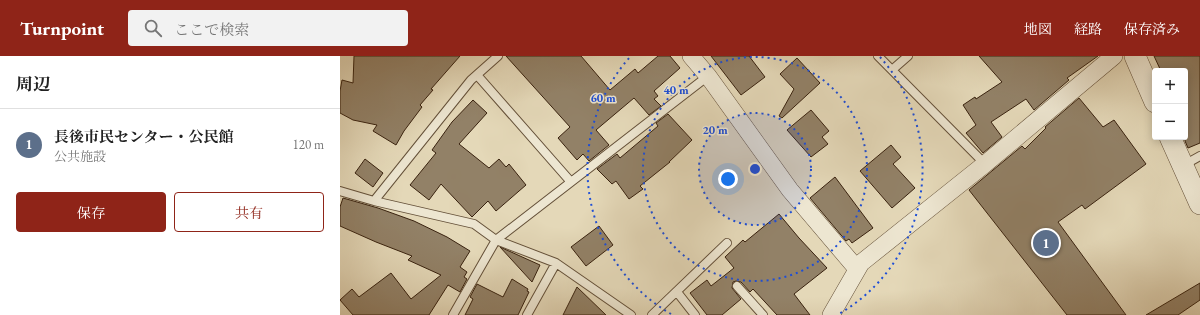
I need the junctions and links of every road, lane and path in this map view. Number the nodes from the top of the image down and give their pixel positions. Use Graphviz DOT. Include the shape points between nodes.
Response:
graph roads {
  1 [pos="498,56"];
  2 [pos="691,56"];
  3 [pos="878,56"];
  4 [pos="908,56"];
  5 [pos="1114,56"];
  6 [pos="1135,56"];
  7 [pos="892,70"];
  8 [pos="477,75"];
  9 [pos="708,76"];
  10 [pos="1152,95"];
  11 [pos="1173,140"];
  12 [pos="1192,161"];
  13 [pos="985,164"];
  14 [pos="571,182"];
  15 [pos="340,191"];
  16 [pos="374,201"];
  17 [pos="1200,204"];
  18 [pos="496,240"];
  19 [pos="727,243"];
  20 [pos="556,263"];
  21 [pos="857,269"];
  22 [pos="737,286"];
  23 [pos="677,292"];
  24 [pos="453,315"];
  25 [pos="527,315"];
  26 [pos="631,315"];
  27 [pos="652,315"];
  28 [pos="695,315"];
  29 [pos="763,315"];
  30 [pos="831,315"];
  1 -- 8 [label="lane"];
  2 -- 9 [label="street"];
  3 -- 7 [label="lane"];
  4 -- 7 [label="lane"];
  5 -- 13 [label="street"];
  6 -- 10 [label="street"];
  7 -- 13 [label="lane"];
  8 -- 14 [label="lane"];
  8 -- 16 [label="lane"];
  9 -- 14 [label="lane"];
  9 -- 21 [label="street" via="790,190"];
  11 -- 12 [label="street"];
  12 -- 17 [label="street"];
  13 -- 21 [label="street" via="861,263"];
  14 -- 18 [label="lane"];
  15 -- 16 [label="lane"];
  16 -- 18 [label="lane" via="474,224"];
  18 -- 20 [label="lane"];
  18 -- 24 [label="lane"];
  19 -- 23 [label="lane"];
  20 -- 25 [label="lane"];
  20 -- 26 [label="lane"];
  21 -- 30 [label="street"];
  22 -- 29 [label="lane"];
  23 -- 27 [label="lane"];
  23 -- 28 [label="lane"];
}
